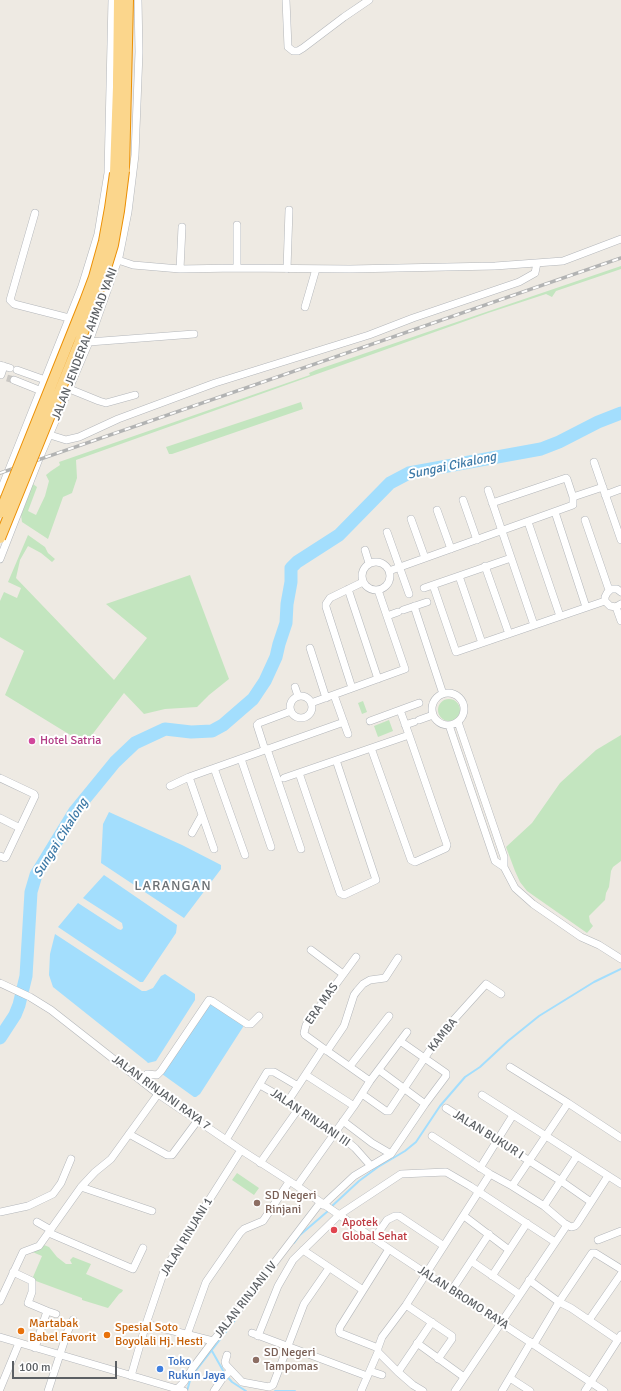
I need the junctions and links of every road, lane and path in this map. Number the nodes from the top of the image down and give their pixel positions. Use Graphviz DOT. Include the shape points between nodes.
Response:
graph roads {
  1 [pos="112,0"];
  2 [pos="119,0"];
  3 [pos="128,0"];
  4 [pos="138,0"];
  5 [pos="286,0"];
  6 [pos="369,0"];
  7 [pos="121,150"];
  8 [pos="289,210"];
  9 [pos="35,213"];
  10 [pos="237,225"];
  11 [pos="182,227"];
  12 [pos="621,239"];
  13 [pos="118,260"];
  14 [pos="537,263"];
  15 [pos="237,268"];
  16 [pos="180,269"];
  17 [pos="287,269"];
  18 [pos="316,269"];
  19 [pos="305,307"];
  20 [pos="69,318"];
  21 [pos="194,334"];
  22 [pos="88,342"];
  23 [pos="8,367"];
  24 [pos="5,377"];
  25 [pos="44,380"];
  26 [pos="70,389"];
  27 [pos="40,390"];
  28 [pos="135,395"];
  29 [pos="64,400"];
  30 [pos="50,435"];
  31 [pos="594,462"];
  32 [pos="621,489"];
  33 [pos="488,490"];
  34 [pos="604,491"];
  35 [pos="0,492"];
  36 [pos="573,497"];
  37 [pos="463,500"];
  38 [pos="492,503"];
  39 [pos="437,510"];
  40 [pos="555,512"];
  41 [pos="0,513"];
  42 [pos="412,519"];
  43 [pos="585,520"];
  44 [pos="528,522"];
  45 [pos="0,526"];
  46 [pos="502,531"];
  47 [pos="387,532"];
  48 [pos="4,540"];
  49 [pos="477,540"];
  50 [pos="621,540"];
  51 [pos="451,549"];
  52 [pos="365,550"];
  53 [pos="425,558"];
  54 [pos="511,558"];
  55 [pos="0,559"];
  56 [pos="369,563"];
  57 [pos="485,566"];
  58 [pos="399,568"];
  59 [pos="389,571"];
  60 [pos="459,576"];
  61 [pos="363,582"];
  62 [pos="432,585"];
  63 [pos="424,588"];
  64 [pos="348,589"];
  65 [pos="378,590"];
  66 [pos="609,590"];
  67 [pos="621,592"];
  68 [pos="409,594"];
  69 [pos="432,601"];
  70 [pos="605,601"];
  71 [pos="414,606"];
  72 [pos="619,606"];
  73 [pos="586,607"];
  74 [pos="387,616"];
  75 [pos="560,616"];
  76 [pos="621,621"];
  77 [pos="534,625"];
  78 [pos="509,634"];
  79 [pos="482,643"];
  80 [pos="310,648"];
  81 [pos="378,679"];
  82 [pos="295,687"];
  83 [pos="352,688"];
  84 [pos="443,694"];
  85 [pos="334,695"];
  86 [pos="298,696"];
  87 [pos="326,698"];
  88 [pos="311,703"];
  89 [pos="419,703"];
  90 [pos="400,710"];
  91 [pos="291,711"];
  92 [pos="433,715"];
  93 [pos="370,721"];
  94 [pos="344,722"];
  95 [pos="458,722"];
  96 [pos="405,725"];
  97 [pos="449,725"];
  98 [pos="348,734"];
  99 [pos="409,735"];
  100 [pos="371,748"];
  101 [pos="266,750"];
  102 [pos="240,759"];
  103 [pos="336,760"];
  104 [pos="214,768"];
  105 [pos="299,773"];
  106 [pos="189,777"];
  107 [pos="0,778"];
  108 [pos="284,778"];
  109 [pos="170,786"];
  110 [pos="202,815"];
  111 [pos="0,818"];
  112 [pos="20,828"];
  113 [pos="192,833"];
  114 [pos="271,847"];
  115 [pos="301,848"];
  116 [pos="214,849"];
  117 [pos="245,855"];
  118 [pos="0,856"];
  119 [pos="504,867"];
  120 [pos="311,950"];
  121 [pos="356,957"];
  122 [pos="398,958"];
  123 [pos="621,959"];
  124 [pos="344,974"];
  125 [pos="0,983"];
  126 [pos="501,994"];
  127 [pos="260,1016"];
  128 [pos="389,1016"];
  129 [pos="407,1032"];
  130 [pos="400,1041"];
  131 [pos="325,1050"];
  132 [pos="425,1058"];
  133 [pos="350,1066"];
  134 [pos="510,1067"];
  135 [pos="379,1070"];
  136 [pos="306,1075"];
  137 [pos="142,1081"];
  138 [pos="370,1081"];
  139 [pos="260,1085"];
  140 [pos="298,1086"];
  141 [pos="404,1089"];
  142 [pos="158,1094"];
  143 [pos="362,1094"];
  144 [pos="482,1095"];
  145 [pos="288,1101"];
  146 [pos="568,1103"];
  147 [pos="425,1104"];
  148 [pos="354,1106"];
  149 [pos="299,1108"];
  150 [pos="446,1108"];
  151 [pos="513,1115"];
  152 [pos="198,1120"];
  153 [pos="343,1121"];
  154 [pos="336,1132"];
  155 [pos="129,1134"];
  156 [pos="432,1136"];
  157 [pos="546,1136"];
  158 [pos="621,1138"];
  159 [pos="226,1140"];
  160 [pos="497,1141"];
  161 [pos="241,1150"];
  162 [pos="391,1154"];
  163 [pos="577,1156"];
  164 [pos="71,1159"];
  165 [pos="530,1161"];
  166 [pos="260,1163"];
  167 [pos="371,1166"];
  168 [pos="480,1168"];
  169 [pos="490,1174"];
  170 [pos="608,1176"];
  171 [pos="561,1181"];
  172 [pos="289,1182"];
  173 [pos="621,1184"];
  174 [pos="297,1186"];
  175 [pos="512,1186"];
  176 [pos="81,1187"];
  177 [pos="477,1191"];
  178 [pos="591,1202"];
  179 [pos="323,1205"];
  180 [pos="544,1206"];
  181 [pos="152,1211"];
  182 [pos="0,1212"];
  183 [pos="338,1214"];
  184 [pos="464,1216"];
  185 [pos="37,1222"];
  186 [pos="527,1223"];
  187 [pos="567,1225"];
  188 [pos="50,1231"];
  189 [pos="621,1231"];
  190 [pos="489,1234"];
  191 [pos="374,1239"];
  192 [pos="598,1240"];
  193 [pos="555,1242"];
  194 [pos="444,1246"];
  195 [pos="143,1248"];
  196 [pos="388,1249"];
  197 [pos="303,1250"];
  198 [pos="508,1250"];
  199 [pos="471,1261"];
  200 [pos="329,1268"];
  201 [pos="621,1269"];
  202 [pos="13,1272"];
  203 [pos="426,1274"];
  204 [pos="621,1274"];
  205 [pos="492,1276"];
  206 [pos="529,1280"];
  207 [pos="363,1290"];
  208 [pos="452,1290"];
  209 [pos="519,1294"];
  210 [pos="0,1301"];
  211 [pos="559,1302"];
  212 [pos="406,1305"];
  213 [pos="47,1311"];
  214 [pos="56,1314"];
  215 [pos="73,1320"];
  216 [pos="590,1320"];
  217 [pos="432,1322"];
  218 [pos="500,1322"];
  219 [pos="146,1324"];
  220 [pos="187,1335"];
  221 [pos="0,1337"];
  222 [pos="620,1337"];
  223 [pos="213,1341"];
  224 [pos="19,1343"];
  225 [pos="417,1343"];
  226 [pos="532,1343"];
  227 [pos="288,1347"];
  228 [pos="35,1348"];
  229 [pos="378,1350"];
  230 [pos="60,1355"];
  231 [pos="227,1355"];
  232 [pos="438,1359"];
  233 [pos="229,1372"];
  234 [pos="398,1372"];
  235 [pos="368,1373"];
  236 [pos="382,1375"];
  237 [pos="131,1376"];
  238 [pos="464,1377"];
  239 [pos="510,1378"];
  240 [pos="590,1382"];
  241 [pos="159,1387"];
  242 [pos="0,1389"];
  243 [pos="181,1390"];
  244 [pos="48,1391"];
  245 [pos="214,1391"];
  246 [pos="361,1391"];
  247 [pos="423,1391"];
  248 [pos="455,1391"];
  249 [pos="502,1391"];
  250 [pos="530,1391"];
  251 [pos="585,1391"];
  252 [pos="604,1391"];
  1 -- 20 [label="street, JALAN JENDERAL AHMAD YANI" via="109,157 103,212 91,260"];
  2 -- 7 [label="highway, JALAN JENDERAL AHMAD YANI"];
  3 -- 7 [label="highway, JALAN JENDERAL AHMAD YANI"];
  4 -- 13 [label="street, JALAN JENDERAL AHMAD YANI" via="139,52 135,155 128,212"];
  5 -- 6 [label="street" via="288,46 293,51 303,48"];
  7 -- 41 [label="highway, JALAN JENDERAL AHMAD YANI, bridge" via="104,241 94,277"];
  7 -- 48 [label="highway, JALAN JENDERAL AHMAD YANI, bridge" via="119,211 104,278"];
  8 -- 17 [label="street"];
  9 -- 20 [label="street" via="10,300 14,304"];
  10 -- 15 [label="street"];
  11 -- 16 [label="street"];
  12 -- 14 [label="street" via="570,259"];
  13 -- 16 [label="street" via="132,265"];
  13 -- 22 [label="street, JALAN JENDERAL AHMAD YANI"];
  14 -- 18 [label="street"];
  14 -- 30 [label="street" via="536,273 519,282 369,335 215,383 118,419 79,437 66,440"];
  15 -- 16 [label="street"];
  15 -- 17 [label="street"];
  17 -- 18 [label="street"];
  18 -- 19 [label="street"];
  20 -- 25 [label="street, JALAN JENDERAL AHMAD YANI"];
  21 -- 22 [label="street"];
  22 -- 26 [label="street, JALAN JENDERAL AHMAD YANI"];
  23 -- 24 [label="street"];
  23 -- 25 [label="street"];
  24 -- 27 [label="street"];
  25 -- 26 [label="street"];
  25 -- 27 [label="street, JALAN JENDERAL AHMAD YANI"];
  26 -- 28 [label="street" via="106,402"];
  26 -- 29 [label="street, JALAN JENDERAL AHMAD YANI"];
  27 -- 29 [label="street"];
  27 -- 35 [label="street, JALAN JENDERAL AHMAD YANI"];
  29 -- 30 [label="street, JALAN JENDERAL AHMAD YANI"];
  30 -- 48 [label="street, JALAN JENDERAL AHMAD YANI"];
  31 -- 34 [label="street"];
  32 -- 34 [label="street"];
  33 -- 38 [label="street"];
  34 -- 36 [label="street"];
  34 -- 50 [label="street"];
  36 -- 38 [label="street" via="566,478"];
  36 -- 40 [label="street" via="574,505"];
  37 -- 49 [label="street"];
  38 -- 46 [label="street"];
  39 -- 51 [label="street"];
  40 -- 44 [label="street"];
  40 -- 73 [label="street"];
  42 -- 53 [label="street"];
  43 -- 66 [label="street"];
  44 -- 46 [label="street"];
  44 -- 75 [label="street"];
  45 -- 48 [label="street" via="8,534"];
  46 -- 49 [label="street"];
  46 -- 54 [label="street"];
  47 -- 58 [label="street"];
  48 -- 55 [label="street, JALAN JENDERAL AHMAD YANI"];
  49 -- 51 [label="street"];
  51 -- 53 [label="street"];
  52 -- 56 [label="street"];
  53 -- 58 [label="street"];
  54 -- 57 [label="street"];
  54 -- 77 [label="street"];
  56 -- 59 [label="street" via="382,563"];
  56 -- 61 [label="street" via="362,571"];
  57 -- 60 [label="street"];
  57 -- 78 [label="street"];
  58 -- 59 [label="street"];
  58 -- 68 [label="street"];
  59 -- 65 [label="street" via="388,582"];
  60 -- 62 [label="street"];
  60 -- 79 [label="street"];
  61 -- 64 [label="street"];
  61 -- 65 [label="street" via="370,589"];
  62 -- 63 [label="street"];
  62 -- 69 [label="street"];
  64 -- 81 [label="street"];
  64 -- 83 [label="street" via="330,598 326,607"];
  65 -- 74 [label="street"];
  66 -- 67 [label="street"];
  66 -- 70 [label="street"];
  69 -- 71 [label="street"];
  69 -- 79 [label="street" via="456,652"];
  70 -- 72 [label="street" via="610,606"];
  70 -- 73 [label="street"];
  71 -- 74 [label="street"];
  71 -- 84 [label="street"];
  72 -- 76 [label="street"];
  73 -- 75 [label="street"];
  74 -- 81 [label="street" via="405,669"];
  75 -- 77 [label="street"];
  77 -- 78 [label="street"];
  78 -- 79 [label="street"];
  80 -- 87 [label="street"];
  81 -- 83 [label="street"];
  82 -- 86 [label="street"];
  83 -- 85 [label="street"];
  84 -- 92 [label="street" via="435,700"];
  84 -- 95 [label="street" via="454,695 462,702 464,712"];
  85 -- 87 [label="street"];
  85 -- 94 [label="street"];
  86 -- 88 [label="street" via="306,697"];
  86 -- 91 [label="street" via="291,703"];
  87 -- 88 [label="street"];
  88 -- 91 [label="street" via="310,713 303,717 296,716"];
  89 -- 90 [label="street"];
  90 -- 93 [label="street"];
  90 -- 96 [label="street"];
  91 -- 101 [label="street" via="257,725"];
  92 -- 96 [label="street"];
  92 -- 97 [label="street" via="439,723"];
  94 -- 98 [label="street"];
  94 -- 101 [label="street"];
  95 -- 97 [label="street"];
  95 -- 119 [label="street" via="504,857"];
  96 -- 99 [label="street"];
  97 -- 119 [label="street" via="495,861"];
  99 -- 100 [label="street"];
  99 -- 100 [label="street" via="447,845 446,848 415,862 411,860"];
  100 -- 103 [label="street"];
  101 -- 102 [label="street"];
  101 -- 115 [label="street"];
  102 -- 104 [label="street"];
  102 -- 114 [label="street"];
  103 -- 105 [label="street"];
  103 -- 105 [label="street" via="376,878 375,881 344,895 340,893"];
  104 -- 106 [label="street"];
  104 -- 117 [label="street"];
  105 -- 108 [label="street"];
  106 -- 109 [label="street"];
  106 -- 110 [label="street" via="195,806"];
  107 -- 112 [label="street" via="34,794 35,797"];
  110 -- 113 [label="street"];
  110 -- 116 [label="street"];
  111 -- 112 [label="street"];
  112 -- 118 [label="street" via="6,857"];
  119 -- 123 [label="street" via="515,888 533,904 585,939"];
  120 -- 124 [label="street"];
  121 -- 124 [label="street, ERA MAS"];
  122 -- 131 [label="street" via="385,978 370,980 357,991 344,1026"];
  124 -- 131 [label="street, ERA MAS" via="304,1030 305,1035"];
  125 -- 137 [label="street, JALAN RINJANI RAYA 7" via="51,1010"];
  126 -- 132 [label="street, KAMBA" via="486,984 440,1035"];
  127 -- 137 [label="street" via="248,1024 209,1000 161,1071 157,1075 147,1074"];
  128 -- 133 [label="street"];
  129 -- 130 [label="street"];
  130 -- 132 [label="street"];
  130 -- 135 [label="street"];
  131 -- 133 [label="street"];
  131 -- 136 [label="street"];
  132 -- 141 [label="street, KAMBA"];
  132 -- 147 [label="street" via="447,1074"];
  133 -- 138 [label="street"];
  134 -- 146 [label="street"];
  135 -- 138 [label="street"];
  135 -- 141 [label="street"];
  136 -- 140 [label="street"];
  136 -- 148 [label="street"];
  137 -- 142 [label="street, JALAN RINJANI RAYA 7"];
  138 -- 143 [label="street"];
  139 -- 140 [label="street" via="270,1071"];
  139 -- 145 [label="street, JALAN RINJANI III"];
  139 -- 159 [label="street, JALAN RINJANI III"];
  140 -- 145 [label="street"];
  141 -- 143 [label="street, KAMBA" via="387,1112"];
  141 -- 147 [label="street"];
  142 -- 152 [label="street, JALAN RINJANI RAYA 7"];
  142 -- 155 [label="street"];
  143 -- 148 [label="street"];
  144 -- 151 [label="street"];
  145 -- 149 [label="street, JALAN RINJANI III"];
  146 -- 157 [label="street"];
  146 -- 158 [label="street"];
  147 -- 162 [label="street"];
  148 -- 153 [label="street"];
  149 -- 154 [label="street, JALAN RINJANI III"];
  149 -- 166 [label="street"];
  150 -- 160 [label="street, JALAN BUKUR I"];
  151 -- 157 [label="street"];
  151 -- 160 [label="street"];
  152 -- 155 [label="street" via="172,1155 167,1155"];
  152 -- 159 [label="street, JALAN RINJANI RAYA 7"];
  153 -- 154 [label="street"];
  153 -- 162 [label="street"];
  154 -- 167 [label="street, JALAN RINJANI III"];
  154 -- 174 [label="street"];
  155 -- 176 [label="street" via="112,1159 94,1172"];
  156 -- 168 [label="street"];
  157 -- 163 [label="street"];
  157 -- 165 [label="street"];
  159 -- 161 [label="street, JALAN RINJANI RAYA 7"];
  160 -- 165 [label="street, JALAN BUKUR I"];
  160 -- 168 [label="street"];
  161 -- 166 [label="street, JALAN RINJANI RAYA 7"];
  161 -- 219 [label="street, JALAN RINJANI 1" via="164,1271"];
  162 -- 167 [label="street, JALAN RINJANI IV"];
  163 -- 170 [label="street"];
  163 -- 171 [label="street"];
  164 -- 182 [label="street" via="61,1183 53,1194 28,1206"];
  165 -- 171 [label="street, JALAN BUKUR I"];
  165 -- 175 [label="street"];
  166 -- 172 [label="street, JALAN RINJANI RAYA 7"];
  167 -- 179 [label="street, JALAN RINJANI IV" via="354,1176"];
  168 -- 169 [label="street"];
  169 -- 175 [label="street"];
  169 -- 177 [label="street"];
  170 -- 173 [label="street"];
  170 -- 178 [label="street"];
  171 -- 178 [label="street, JALAN BUKUR I"];
  171 -- 180 [label="street"];
  172 -- 174 [label="street, JALAN RINJANI RAYA 7"];
  172 -- 220 [label="street" via="263,1221 240,1233 206,1282"];
  174 -- 179 [label="street, JALAN RINJANI RAYA 7"];
  175 -- 180 [label="street"];
  176 -- 181 [label="street"];
  176 -- 188 [label="street"];
  177 -- 183 [label="street" via="446,1172 405,1173"];
  177 -- 184 [label="street"];
  177 -- 186 [label="street"];
  178 -- 187 [label="street" via="575,1226"];
  179 -- 183 [label="street, JALAN BROMO RAYA"];
  179 -- 223 [label="street, JALAN RINJANI IV"];
  180 -- 187 [label="street"];
  183 -- 191 [label="street, JALAN BROMO RAYA"];
  183 -- 197 [label="street"];
  184 -- 190 [label="street"];
  184 -- 194 [label="street"];
  185 -- 188 [label="street"];
  186 -- 193 [label="street"];
  186 -- 198 [label="street"];
  187 -- 193 [label="street"];
  188 -- 195 [label="street" via="133,1269"];
  188 -- 202 [label="street" via="39,1246 23,1252"];
  189 -- 192 [label="street"];
  190 -- 198 [label="street"];
  190 -- 199 [label="street"];
  191 -- 194 [label="street" via="387,1220 399,1216"];
  191 -- 196 [label="street, JALAN BROMO RAYA"];
  193 -- 206 [label="street"];
  194 -- 203 [label="street"];
  196 -- 203 [label="street, JALAN BROMO RAYA"];
  196 -- 207 [label="street"];
  197 -- 200 [label="street"];
  197 -- 227 [label="street" via="293,1260 278,1286 255,1335"];
  198 -- 205 [label="street"];
  199 -- 205 [label="street"];
  199 -- 208 [label="street"];
  200 -- 207 [label="street"];
  200 -- 227 [label="street" via="304,1304"];
  201 -- 211 [label="street" via="592,1253"];
  202 -- 210 [label="street"];
  202 -- 213 [label="street" via="32,1281 33,1288 28,1303"];
  203 -- 208 [label="street, JALAN BROMO RAYA"];
  203 -- 212 [label="street"];
  204 -- 216 [label="street"];
  205 -- 209 [label="street"];
  206 -- 209 [label="street"];
  206 -- 211 [label="street"];
  207 -- 229 [label="street" via="339,1331"];
  208 -- 218 [label="street, JALAN BROMO RAYA"];
  209 -- 218 [label="street"];
  211 -- 216 [label="street"];
  211 -- 226 [label="street"];
  212 -- 217 [label="street"];
  212 -- 229 [label="street" via="382,1338"];
  213 -- 214 [label="street"];
  213 -- 228 [label="street"];
  215 -- 230 [label="street"];
  216 -- 222 [label="street"];
  217 -- 225 [label="street"];
  217 -- 232 [label="street" via="453,1337"];
  218 -- 226 [label="street, JALAN BROMO RAYA"];
  218 -- 238 [label="street"];
  219 -- 220 [label="street, JALAN RINJANI IV"];
  219 -- 237 [label="street, JALAN RINJANI 1"];
  220 -- 223 [label="street, JALAN RINJANI IV"];
  221 -- 224 [label="street"];
  222 -- 240 [label="street"];
  223 -- 243 [label="street" via="192,1369"];
  224 -- 228 [label="street"];
  224 -- 242 [label="street"];
  225 -- 232 [label="street"];
  225 -- 234 [label="street"];
  226 -- 239 [label="street"];
  226 -- 240 [label="street, JALAN BROMO RAYA"];
  227 -- 233 [label="street" via="273,1385 269,1387 243,1382"];
  227 -- 235 [label="street"];
  228 -- 230 [label="street"];
  229 -- 234 [label="street"];
  229 -- 235 [label="street"];
  230 -- 237 [label="street"];
  230 -- 244 [label="street"];
  231 -- 233 [label="street" via="225,1362"];
  232 -- 238 [label="street"];
  233 -- 245 [label="street"];
  234 -- 247 [label="street"];
  235 -- 236 [label="street"];
  235 -- 246 [label="street"];
  237 -- 241 [label="street"];
  238 -- 248 [label="street"];
  239 -- 249 [label="street"];
  239 -- 250 [label="street"];
  240 -- 251 [label="street"];
  240 -- 252 [label="street, JALAN BROMO RAYA"];
  241 -- 243 [label="street"];
}
